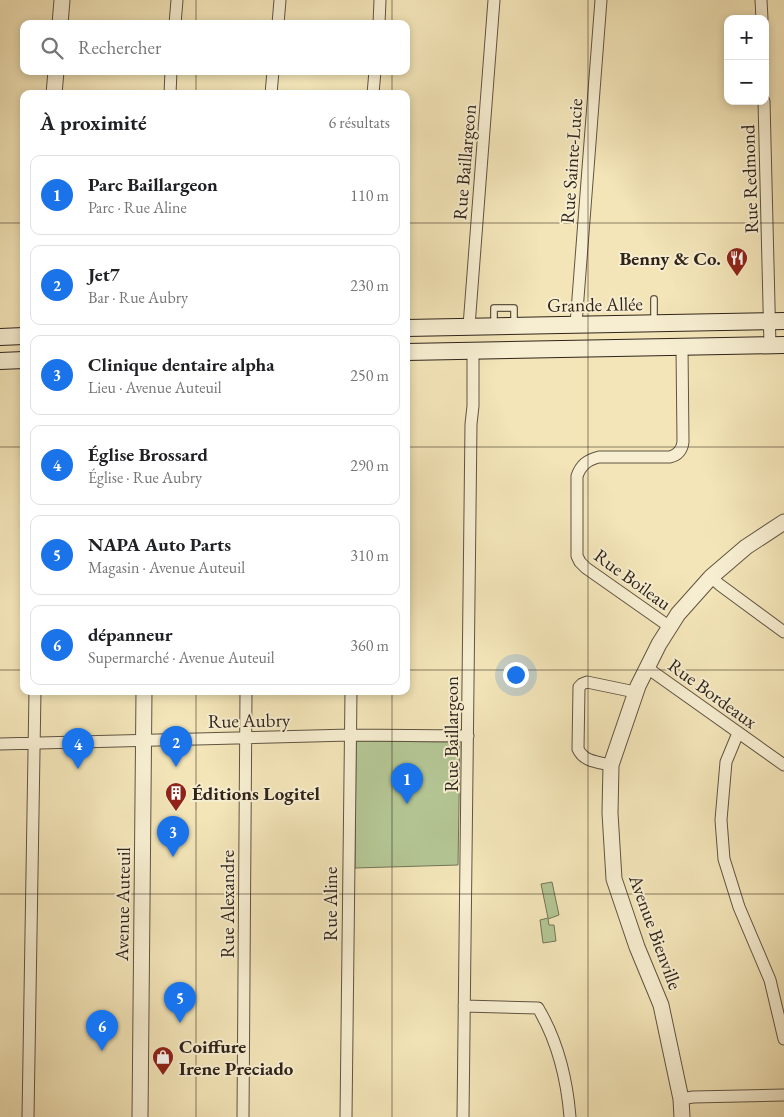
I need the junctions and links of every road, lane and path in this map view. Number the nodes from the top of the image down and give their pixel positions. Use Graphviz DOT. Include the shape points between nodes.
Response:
graph roads {
  1 [pos="62,0"];
  2 [pos="177,0"];
  3 [pos="280,0"];
  4 [pos="380,0"];
  5 [pos="494,0"];
  6 [pos="600,0"];
  7 [pos="761,0"];
  8 [pos="762,15"];
  9 [pos="60,20"];
  10 [pos="175,20"];
  11 [pos="278,20"];
  12 [pos="379,20"];
  13 [pos="56,75"];
  14 [pos="171,75"];
  15 [pos="273,75"];
  16 [pos="375,75"];
  17 [pos="54,90"];
  18 [pos="170,90"];
  19 [pos="271,90"];
  20 [pos="373,90"];
  21 [pos="764,105"];
  22 [pos="654,299"];
  23 [pos="777,321"];
  24 [pos="654,323"];
  25 [pos="576,324"];
  26 [pos="469,326"];
  27 [pos="410,328"];
  28 [pos="20,336"];
  29 [pos="0,337"];
  30 [pos="777,345"];
  31 [pos="682,347"];
  32 [pos="473,351"];
  33 [pos="410,352"];
  34 [pos="20,360"];
  35 [pos="0,361"];
  36 [pos="784,522"];
  37 [pos="710,577"];
  38 [pos="670,627"];
  39 [pos="784,632"];
  40 [pos="646,668"];
  41 [pos="635,692"];
  42 [pos="35,695"];
  43 [pos="144,695"];
  44 [pos="246,695"];
  45 [pos="351,695"];
  46 [pos="738,733"];
  47 [pos="350,735"];
  48 [pos="468,736"];
  49 [pos="246,738"];
  50 [pos="144,740"];
  51 [pos="34,743"];
  52 [pos="0,744"];
  53 [pos="611,765"];
  54 [pos="784,765"];
  55 [pos="464,1006"];
  56 [pos="784,1039"];
  57 [pos="784,1095"];
  58 [pos="681,1099"];
  59 [pos="28,1117"];
  60 [pos="140,1117"];
  61 [pos="243,1117"];
  62 [pos="346,1117"];
  63 [pos="463,1117"];
  64 [pos="570,1117"];
  65 [pos="682,1117"];
  1 -- 9 [label="street"];
  2 -- 10 [label="street"];
  3 -- 11 [label="street"];
  4 -- 12 [label="street"];
  5 -- 26 [label="street, Rue Baillargeon"];
  6 -- 25 [label="street, Rue Sainte-Lucie"];
  7 -- 8 [label="street"];
  13 -- 17 [label="street"];
  14 -- 18 [label="street"];
  15 -- 19 [label="street"];
  16 -- 20 [label="street"];
  21 -- 23 [label="street, Rue Redmond"];
  22 -- 24 [label="lane"];
  23 -- 24 [label="main road, Grande Allée"];
  23 -- 30 [label="street, Rue Redmond"];
  24 -- 25 [label="main road, Grande Allée"];
  25 -- 26 [label="main road, Grande Allée"];
  26 -- 27 [label="main road, Grande Allée"];
  28 -- 29 [label="main road"];
  30 -- 31 [label="main road"];
  31 -- 32 [label="main road"];
  31 -- 38 [label="street, Rue Boileau" via="681,451 670,457 590,459 578,476 577,556 580,562"];
  32 -- 33 [label="main road"];
  32 -- 48 [label="street, Rue Baillargeon"];
  34 -- 35 [label="main road"];
  36 -- 37 [label="street, Avenue Bienville"];
  37 -- 38 [label="street, Avenue Bienville"];
  37 -- 39 [label="street"];
  38 -- 40 [label="street, Avenue Bienville"];
  40 -- 41 [label="street, Avenue Bienville"];
  40 -- 46 [label="street, Rue Bordeaux"];
  41 -- 53 [label="street, Avenue Bienville"];
  41 -- 53 [label="street" via="587,682 579,687 578,749 586,759"];
  42 -- 51 [label="street"];
  43 -- 50 [label="street, Avenue Auteuil"];
  44 -- 49 [label="street, Rue Alexandre"];
  45 -- 47 [label="street, Rue Aline"];
  46 -- 54 [label="street, Rue Bordeaux"];
  46 -- 56 [label="street" via="726,762 721,820 724,859 739,907 770,980"];
  47 -- 48 [label="street, Rue Aubry"];
  47 -- 49 [label="street, Rue Aubry"];
  47 -- 62 [label="street, Rue Aline"];
  48 -- 55 [label="street, Rue Baillargeon"];
  49 -- 50 [label="street, Rue Aubry"];
  49 -- 61 [label="street, Rue Alexandre"];
  50 -- 51 [label="street, Rue Aubry"];
  50 -- 60 [label="street, Avenue Auteuil"];
  51 -- 52 [label="street, Rue Aubry"];
  51 -- 59 [label="street"];
  53 -- 58 [label="street, Avenue Bienville" via="614,878 661,1005"];
  55 -- 63 [label="street, Rue Baillargeon"];
  55 -- 64 [label="street" via="538,1008 548,1025 562,1068"];
  57 -- 58 [label="street"];
  58 -- 65 [label="street, Avenue Bienville"];
}
